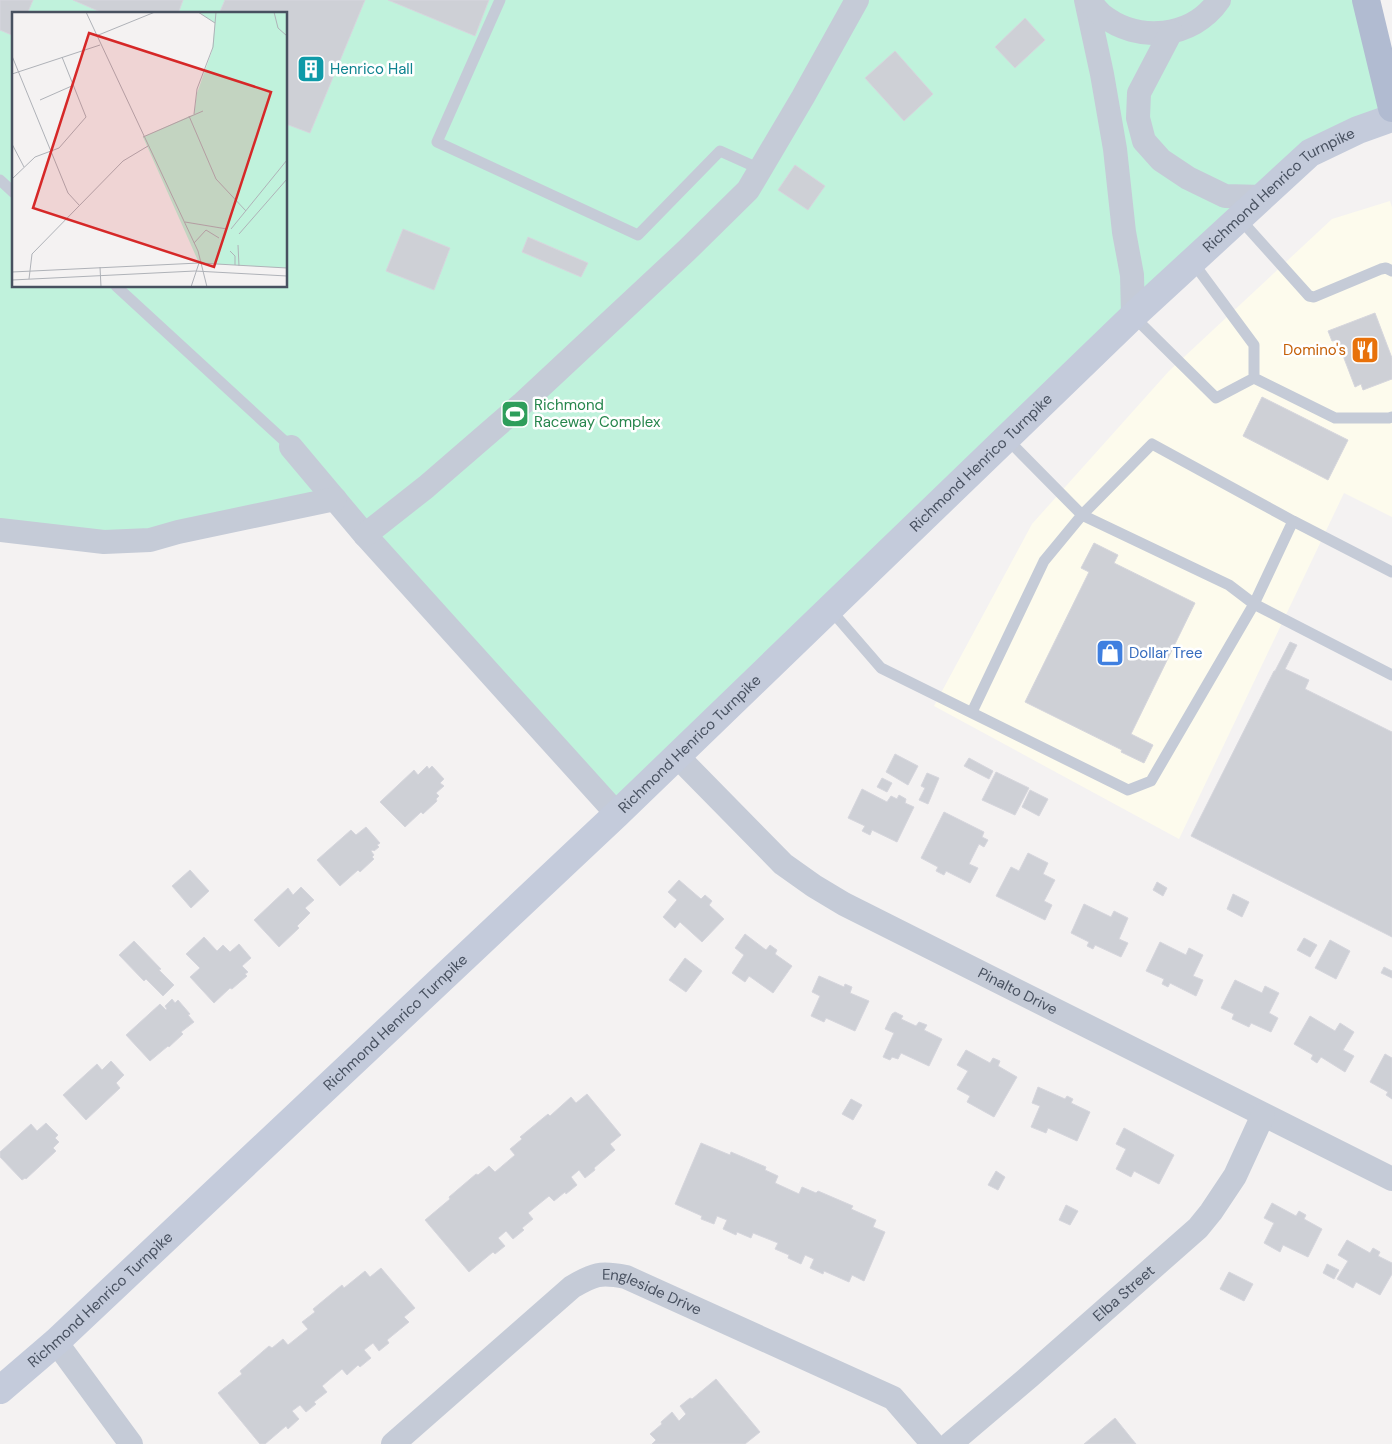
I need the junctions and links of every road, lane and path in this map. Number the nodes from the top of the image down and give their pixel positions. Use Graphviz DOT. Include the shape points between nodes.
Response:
graph roads {
  1 [pos="500,0"];
  2 [pos="857,0"];
  3 [pos="1087,0"];
  4 [pos="1219,0"];
  5 [pos="1366,0"];
  6 [pos="1171,32"];
  7 [pos="1139,93"];
  8 [pos="1392,108"];
  9 [pos="1392,118"];
  10 [pos="1115,149"];
  11 [pos="760,169"];
  12 [pos="0,180"];
  13 [pos="12,190"];
  14 [pos="1262,197"];
  15 [pos="1239,218"];
  16 [pos="1192,261"];
  17 [pos="1392,271"];
  18 [pos="118,288"];
  19 [pos="1133,316"];
  20 [pos="1254,378"];
  21 [pos="1391,421"];
  22 [pos="1006,438"];
  23 [pos="291,448"];
  24 [pos="334,499"];
  25 [pos="1082,515"];
  26 [pos="1294,521"];
  27 [pos="0,530"];
  28 [pos="365,535"];
  29 [pos="1392,572"];
  30 [pos="1254,604"];
  31 [pos="829,608"];
  32 [pos="1392,674"];
  33 [pos="972,712"];
  34 [pos="676,755"];
  35 [pos="617,814"];
  36 [pos="1263,1115"];
  37 [pos="1392,1179"];
  38 [pos="56,1342"];
  39 [pos="0,1389"];
  40 [pos="408,1439"];
  41 [pos="131,1444"];
  42 [pos="933,1444"];
  43 [pos="950,1444"];
  1 -- 11 [label="lane" via="437,142 638,235 720,151"];
  2 -- 11 [label="street"];
  3 -- 6 [label="street" via="1101,14 1122,27 1146,34"];
  3 -- 10 [label="street"];
  4 -- 6 [label="street" via="1194,24"];
  5 -- 8 [label="main road"];
  6 -- 7 [label="street"];
  7 -- 10 [label="street"];
  7 -- 14 [label="street" via="1138,118 1144,141 1161,160 1188,178 1226,196"];
  9 -- 14 [label="main road, Richmond Henrico Turnpike" via="1310,153"];
  10 -- 19 [label="street" via="1132,275"];
  11 -- 28 [label="street" via="748,190 537,390 426,487"];
  12 -- 13 [label="lane"];
  14 -- 15 [label="main road, Richmond Henrico Turnpike"];
  15 -- 16 [label="main road, Richmond Henrico Turnpike"];
  15 -- 17 [label="lane" via="1309,296 1314,297 1381,269"];
  16 -- 19 [label="main road, Richmond Henrico Turnpike"];
  16 -- 20 [label="lane" via="1254,345"];
  18 -- 23 [label="lane"];
  19 -- 20 [label="lane" via="1216,398"];
  19 -- 22 [label="main road, Richmond Henrico Turnpike"];
  20 -- 21 [label="lane" via="1335,418"];
  22 -- 25 [label="lane"];
  22 -- 31 [label="main road, Richmond Henrico Turnpike"];
  23 -- 24 [label="street"];
  24 -- 27 [label="street" via="150,540 104,542"];
  24 -- 28 [label="street"];
  25 -- 26 [label="lane" via="1152,444"];
  25 -- 30 [label="lane" via="1229,585"];
  25 -- 33 [label="lane" via="1044,561"];
  26 -- 29 [label="lane"];
  26 -- 30 [label="lane"];
  28 -- 35 [label="street"];
  30 -- 32 [label="lane"];
  30 -- 33 [label="lane" via="1151,780 1136,787 1128,790"];
  31 -- 33 [label="lane" via="881,668"];
  31 -- 34 [label="main road, Richmond Henrico Turnpike"];
  34 -- 35 [label="main road, Richmond Henrico Turnpike"];
  34 -- 36 [label="street, Pinalto Drive" via="783,864 814,886"];
  35 -- 38 [label="main road, Richmond Henrico Turnpike"];
  36 -- 37 [label="street, Pinalto Drive"];
  36 -- 43 [label="street, Elba Street" via="1235,1176 1198,1228"];
  38 -- 39 [label="main road, Richmond Henrico Turnpike"];
  38 -- 41 [label="street"];
  40 -- 42 [label="street, Engleside Drive" via="572,1287 591,1276 607,1273 626,1276 894,1398"];
}
